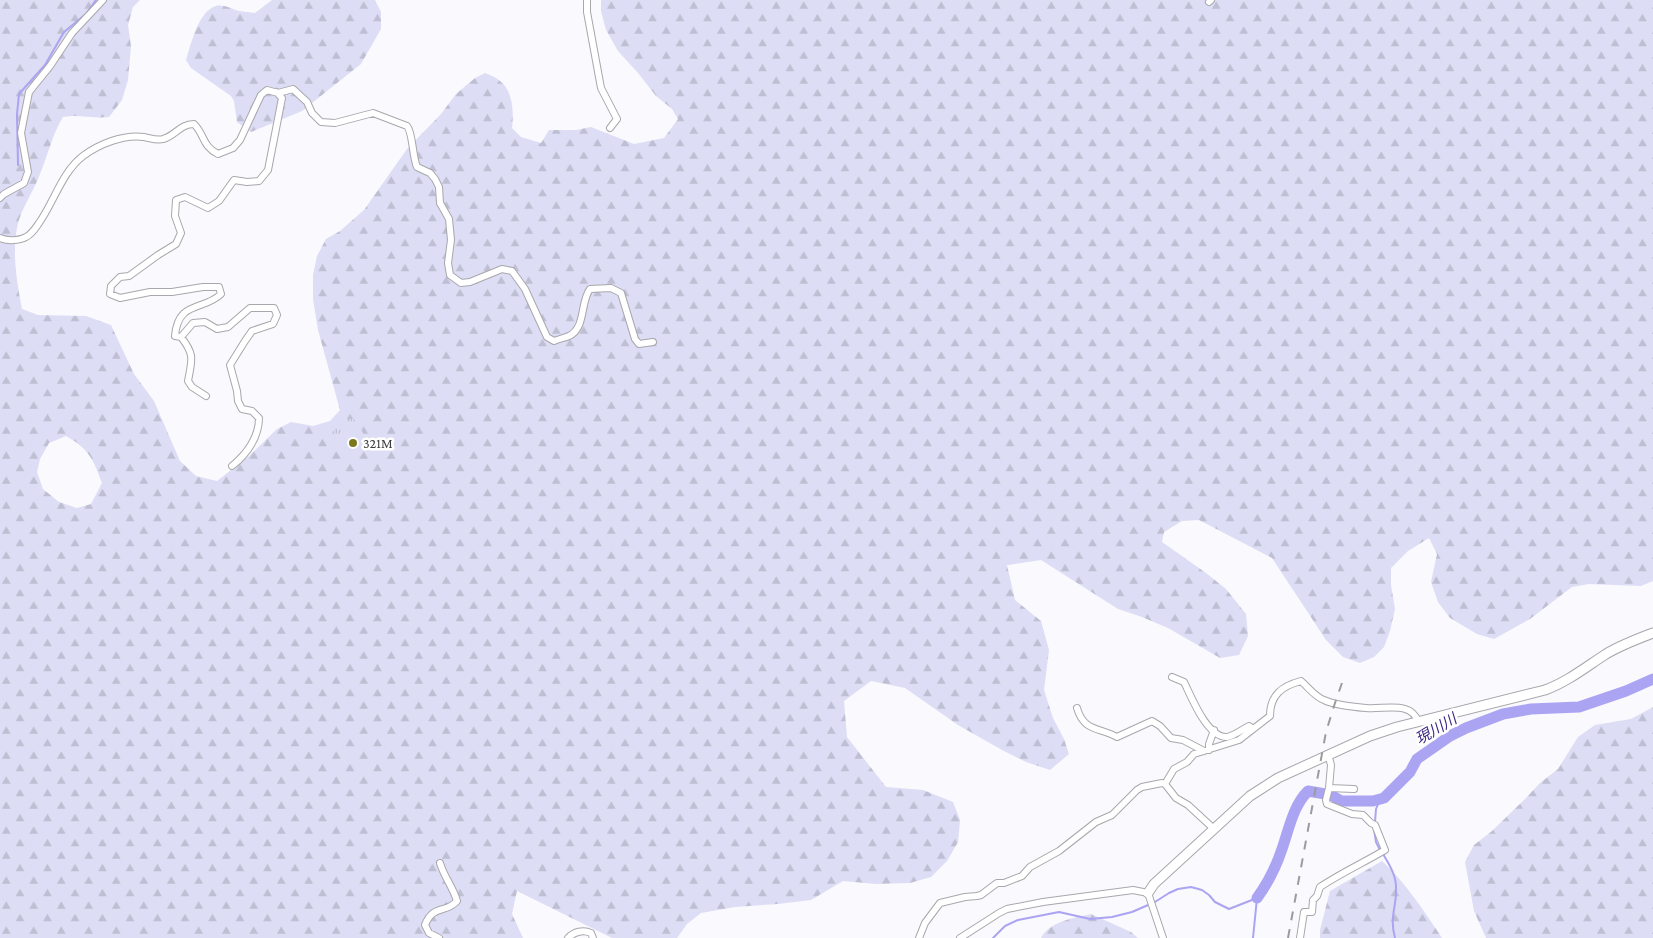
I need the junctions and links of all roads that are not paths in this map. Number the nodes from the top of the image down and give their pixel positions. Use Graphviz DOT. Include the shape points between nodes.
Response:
graph roads {
  1 [pos="104,0"];
  2 [pos="588,0"];
  3 [pos="275,91"];
  4 [pos="610,128"];
  5 [pos="0,198"];
  6 [pos="0,238"];
  7 [pos="181,337"];
  8 [pos="653,342"];
  9 [pos="206,396"];
  10 [pos="232,466"];
  11 [pos="1653,634"];
  12 [pos="1172,677"];
  13 [pos="1077,708"];
  14 [pos="1418,722"];
  15 [pos="1214,730"];
  16 [pos="1253,730"];
  17 [pos="1206,750"];
  18 [pos="1328,754"];
  19 [pos="1165,784"];
  20 [pos="1329,788"];
  21 [pos="1354,789"];
  22 [pos="1214,829"];
  23 [pos="440,863"];
  24 [pos="1149,895"];
  25 [pos="439,938"];
  26 [pos="568,938"];
  27 [pos="593,938"];
  28 [pos="919,938"];
  29 [pos="960,938"];
  30 [pos="1163,938"];
  31 [pos="1300,938"];
  1 -- 5 [label="street" via="72,33 30,92 21,133 28,172 24,183"];
  2 -- 4 [label="street" via="587,12 601,88 617,119"];
  3 -- 6 [label="street" via="267,90 260,95 240,140 233,148 218,154 209,150 194,124 181,127 164,139 144,137 110,141 86,154 70,170 32,233 19,240"];
  3 -- 7 [label="street" via="282,98 268,170 260,181 234,180 219,201 208,208 186,197 176,200 175,216 181,233 176,244 130,276 120,277 111,286 110,294 120,298 150,292 218,288 220,294 215,299 190,308 184,314 176,326 175,336"];
  3 -- 8 [label="street" via="293,89 321,122 335,123 373,113 407,126 417,167 430,173 439,187 440,203 448,219 451,240 450,275 461,283 502,269 512,271 525,289 547,337 554,341 571,335 578,327 590,289 611,288 621,294 639,344"];
  7 -- 9 [label="street" via="191,350 188,381"];
  7 -- 10 [label="street" via="193,323 205,322 217,329 228,327 250,308 274,308 277,315 273,324 252,331 230,365 238,402 242,409 252,411 259,418 255,438 243,457"];
  11 -- 14 [label="street" via="1629,642 1545,690"];
  12 -- 15 [label="street" via="1184,682 1198,713"];
  13 -- 17 [label="street" via="1084,723 1117,737 1152,721 1172,738"];
  14 -- 16 [label="street" via="1416,717 1399,707 1366,708 1325,701 1301,680 1276,694 1270,716"];
  14 -- 18 [label="street" via="1370,736"];
  15 -- 16 [label="street" via="1220,736 1228,737 1249,726"];
  15 -- 17 [label="street"];
  16 -- 17 [label="street" via="1230,743"];
  17 -- 19 [label="street" via="1194,754 1174,769"];
  18 -- 20 [label="street" via="1331,764"];
  18 -- 22 [label="street" via="1262,787"];
  19 -- 22 [label="street" via="1176,798"];
  19 -- 28 [label="street" via="1137,790 1112,815 1096,822 1059,851 1030,867 1022,876 997,883 981,895 940,903 925,923"];
  20 -- 21 [label="street"];
  20 -- 31 [label="street" via="1327,804 1363,815 1373,824 1385,850 1320,887 1313,900 1312,912 1304,912"];
  22 -- 24 [label="street" via="1154,884"];
  23 -- 25 [label="street" via="458,901 429,915 425,925 429,933"];
  24 -- 29 [label="street" via="1133,890 1007,909"];
  24 -- 30 [label="street"];
  26 -- 27 [label="street" via="586,930"];
}
